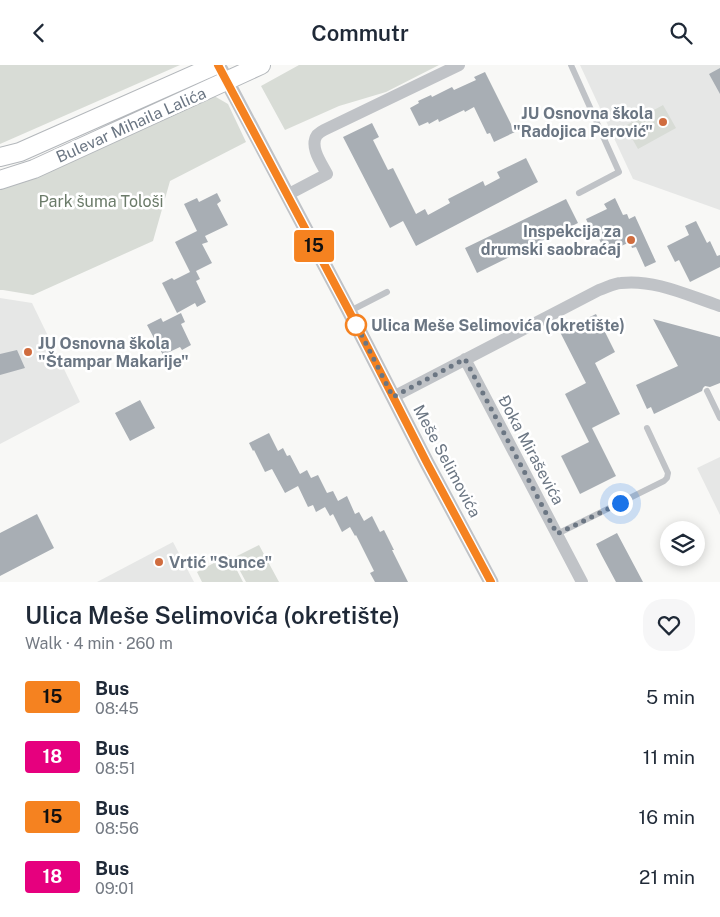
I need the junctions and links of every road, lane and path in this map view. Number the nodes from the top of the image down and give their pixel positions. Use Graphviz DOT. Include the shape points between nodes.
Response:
graph roads {
  1 [pos="217,65"];
  2 [pos="261,65"];
  3 [pos="459,65"];
  4 [pos="571,65"];
  5 [pos="227,81"];
  6 [pos="0,157"];
  7 [pos="0,180"];
  8 [pos="578,193"];
  9 [pos="288,195"];
  10 [pos="387,292"];
  11 [pos="720,306"];
  12 [pos="349,312"];
  13 [pos="465,359"];
  14 [pos="707,391"];
  15 [pos="393,397"];
  16 [pos="718,419"];
  17 [pos="646,428"];
  18 [pos="557,534"];
  19 [pos="490,582"];
  20 [pos="582,582"];
  1 -- 5 [label="street, Meše Selimovića"];
  1 -- 6 [label="main road, Bulevar Mihaila Lalića" via="20,152"];
  2 -- 5 [label="main road, Bulevar Mihaila Lalića"];
  3 -- 9 [label="street" via="316,136 315,151 327,174"];
  4 -- 8 [label="lane" via="619,172"];
  5 -- 7 [label="main road, Bulevar Mihaila Lalića" via="34,169"];
  5 -- 9 [label="street, Meše Selimovića"];
  9 -- 12 [label="street, Meše Selimovića"];
  10 -- 12 [label="lane"];
  11 -- 13 [label="street" via="665,288 620,283 599,290"];
  12 -- 15 [label="street, Meše Selimovića"];
  13 -- 15 [label="street"];
  13 -- 18 [label="street, Đoka Miraševića"];
  14 -- 16 [label="lane"];
  15 -- 19 [label="street, Meše Selimovića"];
  17 -- 18 [label="lane" via="668,478"];
  18 -- 20 [label="street, Đoka Miraševića"];
}
